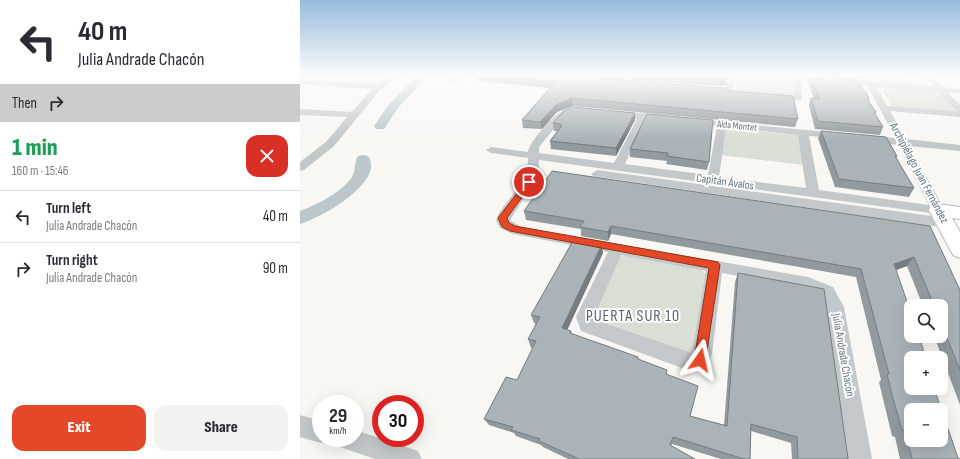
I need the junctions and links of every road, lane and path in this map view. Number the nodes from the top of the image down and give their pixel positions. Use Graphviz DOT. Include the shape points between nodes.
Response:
graph roads {
  1 [pos="370,97"];
  2 [pos="774,97"];
  3 [pos="798,97"];
  4 [pos="878,97"];
  5 [pos="949,97"];
  6 [pos="884,108"];
  7 [pos="960,109"];
  8 [pos="578,110"];
  9 [pos="300,112"];
  10 [pos="607,113"];
  11 [pos="960,114"];
  12 [pos="355,115"];
  13 [pos="643,116"];
  14 [pos="722,124"];
  15 [pos="803,132"];
  16 [pos="848,137"];
  17 [pos="864,138"];
  18 [pos="903,142"];
  19 [pos="960,148"];
  20 [pos="491,150"];
  21 [pos="305,160"];
  22 [pos="533,161"];
  23 [pos="618,167"];
  24 [pos="300,168"];
  25 [pos="713,180"];
  26 [pos="813,193"];
  27 [pos="951,218"];
  28 [pos="617,248"];
  29 [pos="960,250"];
  30 [pos="715,265"];
  31 [pos="300,426"];
  32 [pos="312,429"];
  33 [pos="364,444"];
  34 [pos="410,459"];
  35 [pos="860,459"];
  1 -- 12 [label="street"];
  2 -- 3 [label="street"];
  4 -- 6 [label="street, Archipiélago Juan Fernández"];
  5 -- 7 [label="street"];
  6 -- 11 [label="street"];
  6 -- 18 [label="street, Archipiélago Juan Fernández"];
  8 -- 22 [label="street" via="561,115 534,147"];
  9 -- 12 [label="street"];
  10 -- 13 [label="street, Aida Montet"];
  12 -- 21 [label="street" via="330,144"];
  13 -- 14 [label="street, Aida Montet"];
  13 -- 23 [label="street"];
  14 -- 15 [label="street, Aida Montet"];
  14 -- 25 [label="street"];
  15 -- 16 [label="street, Aida Montet"];
  15 -- 26 [label="street"];
  17 -- 18 [label="street"];
  18 -- 19 [label="street"];
  18 -- 27 [label="street, Archipiélago Juan Fernández"];
  20 -- 22 [label="street, Capitán Ávalos"];
  21 -- 24 [label="street"];
  22 -- 23 [label="street, Capitán Ávalos"];
  22 -- 27 [label="street, Capitán Ávalos"];
  22 -- 28 [label="street, Julia Andrade Chacón" via="534,176 503,218 505,225 518,231"];
  23 -- 25 [label="street, Capitán Ávalos"];
  25 -- 26 [label="street, Capitán Ávalos"];
  26 -- 27 [label="street, Capitán Ávalos"];
  27 -- 29 [label="street, Archipiélago Juan Fernández"];
  28 -- 30 [label="street, Julia Andrade Chacón"];
  28 -- 30 [label="street" via="585,317 587,325 693,363 698,362 702,354"];
  30 -- 35 [label="street, Julia Andrade Chacón" via="808,283 827,292 834,307"];
  31 -- 32 [label="street"];
  33 -- 34 [label="street"];
}
